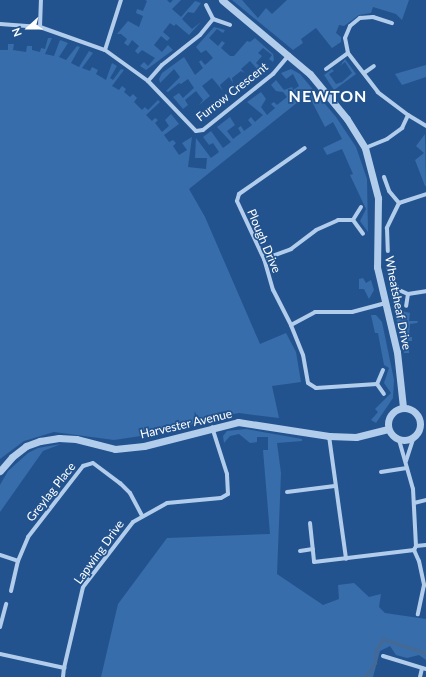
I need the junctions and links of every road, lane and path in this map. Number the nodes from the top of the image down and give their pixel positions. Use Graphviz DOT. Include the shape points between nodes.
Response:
graph roads {
  1 [pos="41,0"];
  2 [pos="121,0"];
  3 [pos="222,0"];
  4 [pos="206,5"];
  5 [pos="212,20"];
  6 [pos="392,23"];
  7 [pos="0,24"];
  8 [pos="230,24"];
  9 [pos="40,27"];
  10 [pos="105,50"];
  11 [pos="348,53"];
  12 [pos="289,55"];
  13 [pos="374,66"];
  14 [pos="326,69"];
  15 [pos="364,73"];
  16 [pos="148,81"];
  17 [pos="408,115"];
  18 [pos="426,126"];
  19 [pos="305,148"];
  20 [pos="365,148"];
  21 [pos="384,177"];
  22 [pos="426,194"];
  23 [pos="399,203"];
  24 [pos="361,206"];
  25 [pos="353,220"];
  26 [pos="362,234"];
  27 [pos="388,251"];
  28 [pos="264,259"];
  29 [pos="388,269"];
  30 [pos="426,291"];
  31 [pos="408,294"];
  32 [pos="385,304"];
  33 [pos="406,306"];
  34 [pos="291,325"];
  35 [pos="382,370"];
  36 [pos="377,384"];
  37 [pos="384,394"];
  38 [pos="402,407"];
  39 [pos="212,427"];
  40 [pos="388,429"];
  41 [pos="422,432"];
  42 [pos="329,436"];
  43 [pos="414,437"];
  44 [pos="399,440"];
  45 [pos="406,461"];
  46 [pos="407,468"];
  47 [pos="0,471"];
  48 [pos="381,472"];
  49 [pos="335,486"];
  50 [pos="287,492"];
  51 [pos="426,500"];
  52 [pos="414,503"];
  53 [pos="142,516"];
  54 [pos="310,523"];
  55 [pos="426,545"];
  56 [pos="416,546"];
  57 [pos="313,549"];
  58 [pos="414,550"];
  59 [pos="300,551"];
  60 [pos="0,556"];
  61 [pos="346,559"];
  62 [pos="18,561"];
  63 [pos="11,591"];
  64 [pos="6,604"];
  65 [pos="418,614"];
  66 [pos="0,627"];
  67 [pos="0,654"];
  68 [pos="383,656"];
  69 [pos="64,668"];
  70 [pos="424,668"];
  71 [pos="63,677"];
  72 [pos="420,677"];
  1 -- 9 [label="street"];
  2 -- 10 [label="street"];
  3 -- 12 [label="street, Wheatsheaf Drive"];
  4 -- 5 [label="street"];
  5 -- 8 [label="street"];
  5 -- 16 [label="street" via="200,35 162,65"];
  6 -- 11 [label="street" via="369,16 355,21 345,38"];
  7 -- 9 [label="street, Furrow Crescent"];
  9 -- 10 [label="street, Furrow Crescent"];
  10 -- 16 [label="street, Furrow Crescent"];
  11 -- 14 [label="street"];
  11 -- 15 [label="street"];
  12 -- 16 [label="street, Furrow Crescent" via="273,74 203,130 196,131 191,127"];
  12 -- 20 [label="street, Wheatsheaf Drive" via="329,96"];
  13 -- 15 [label="street"];
  15 -- 17 [label="street" via="378,92"];
  17 -- 18 [label="street"];
  17 -- 20 [label="street" via="402,128 387,139"];
  19 -- 28 [label="street, Plough Drive" via="239,194 239,208"];
  20 -- 32 [label="street, Wheatsheaf Drive" via="378,198 377,267"];
  21 -- 23 [label="street" via="389,191"];
  22 -- 23 [label="street"];
  23 -- 27 [label="street" via="387,228"];
  24 -- 25 [label="street"];
  25 -- 26 [label="street"];
  25 -- 28 [label="street" via="338,220 316,230 291,249"];
  28 -- 34 [label="street, Plough Drive" via="273,290"];
  29 -- 31 [label="street" via="396,286"];
  30 -- 31 [label="street"];
  31 -- 33 [label="street"];
  32 -- 34 [label="street" via="352,312 315,312"];
  32 -- 38 [label="street, Wheatsheaf Drive" via="397,352"];
  34 -- 36 [label="street, Plough Drive" via="303,355 308,383 316,388"];
  35 -- 36 [label="street"];
  36 -- 37 [label="street"];
  38 -- 40 [label="street" via="390,415"];
  38 -- 41 [label="street" via="416,413"];
  39 -- 42 [label="street, Harvester Avenue" via="238,422"];
  39 -- 47 [label="street, Harvester Avenue" via="173,439 115,449 76,439 40,441 15,455"];
  39 -- 53 [label="street, Lapwing Drive" via="227,474 228,494 221,498 167,504"];
  40 -- 42 [label="street, Harvester Avenue" via="356,437"];
  40 -- 44 [label="street"];
  41 -- 43 [label="street"];
  42 -- 49 [label="street"];
  43 -- 44 [label="street" via="406,441"];
  43 -- 45 [label="street"];
  44 -- 45 [label="street"];
  45 -- 46 [label="street"];
  46 -- 48 [label="street"];
  46 -- 52 [label="street"];
  49 -- 50 [label="street"];
  49 -- 61 [label="street"];
  51 -- 52 [label="street"];
  52 -- 56 [label="street"];
  53 -- 62 [label="street, Greylag Place" via="130,493 120,483 93,463 83,466 28,537"];
  53 -- 69 [label="street, Lapwing Drive" via="126,530 83,587"];
  54 -- 57 [label="street"];
  55 -- 56 [label="street"];
  56 -- 58 [label="street"];
  57 -- 59 [label="street"];
  57 -- 61 [label="street" via="314,562"];
  58 -- 61 [label="street"];
  58 -- 65 [label="street" via="424,585"];
  60 -- 62 [label="street"];
  62 -- 63 [label="street, Greylag Place"];
  64 -- 66 [label="street"];
  67 -- 69 [label="street"];
  68 -- 70 [label="street"];
  69 -- 71 [label="street, Lapwing Drive"];
  70 -- 72 [label="street"];
}
